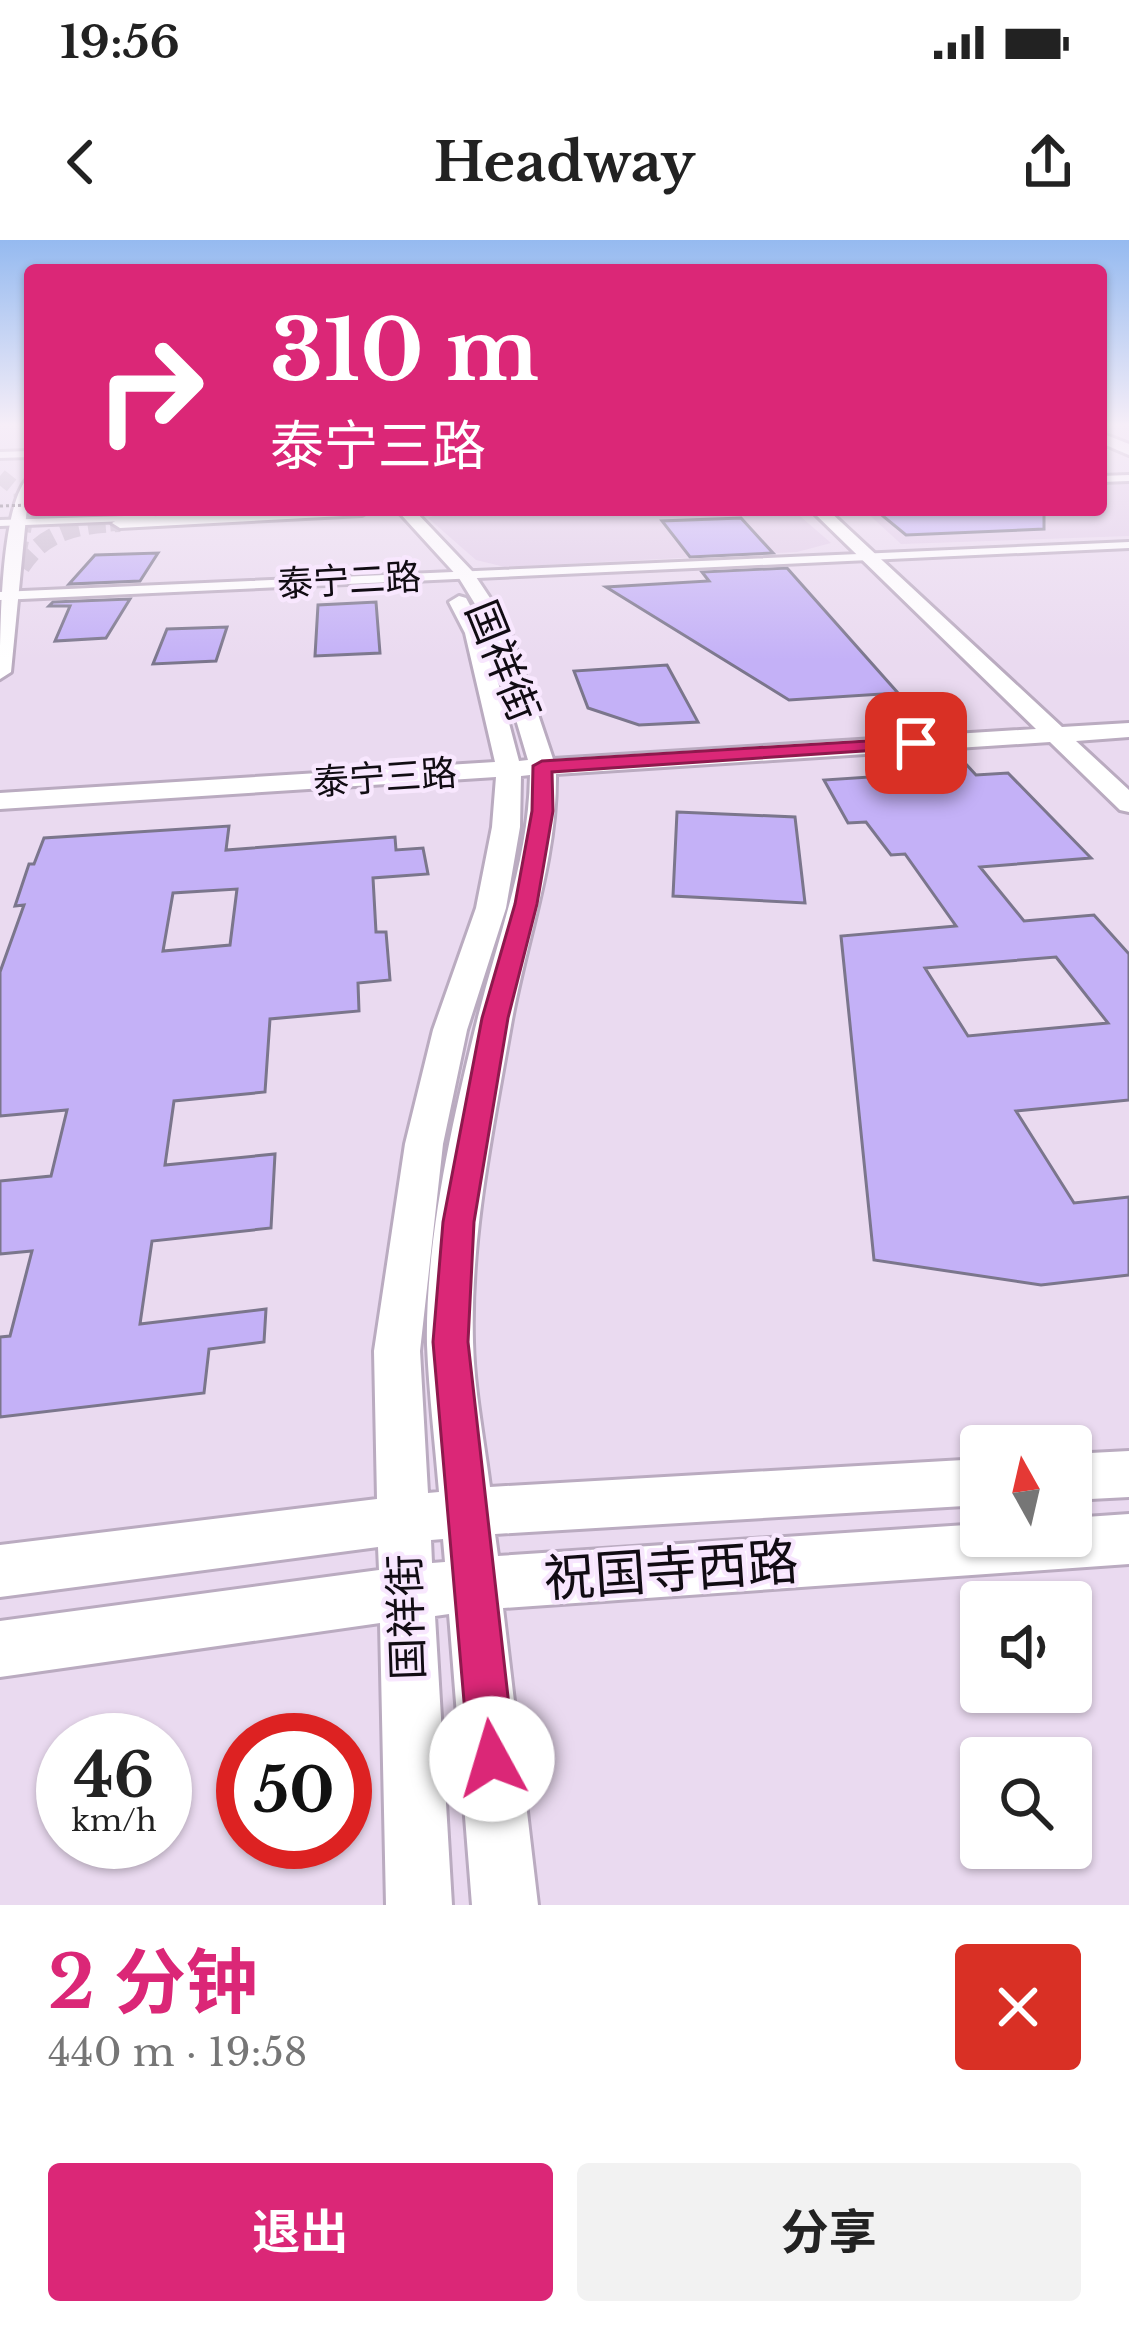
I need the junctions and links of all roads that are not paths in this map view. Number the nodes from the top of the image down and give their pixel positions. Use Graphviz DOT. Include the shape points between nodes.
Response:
graph roads {
  1 [pos="184,516"];
  2 [pos="250,516"];
  3 [pos="392,516"];
  4 [pos="409,516"];
  5 [pos="827,516"];
  6 [pos="839,516"];
  7 [pos="8,523"];
  8 [pos="119,523"];
  9 [pos="1129,545"];
  10 [pos="875,556"];
  11 [pos="454,576"];
  12 [pos="4,596"];
  13 [pos="0,672"];
  14 [pos="1129,712"];
  15 [pos="1059,725"];
  16 [pos="1129,730"];
  17 [pos="523,759"];
  18 [pos="1129,778"];
  19 [pos="0,782"];
  20 [pos="0,801"];
  21 [pos="1129,804"];
  22 [pos="1129,1474"];
  23 [pos="1092,1476"];
  24 [pos="960,1483"];
  25 [pos="467,1512"];
  26 [pos="402,1520"];
  27 [pos="1129,1539"];
  28 [pos="0,1571"];
  29 [pos="475,1584"];
  30 [pos="405,1592"];
  31 [pos="0,1649"];
  32 [pos="419,1905"];
  33 [pos="505,1905"];
  1 -- 7 [label="street"];
  2 -- 8 [label="main road"];
  3 -- 11 [label="main road, 国祥街"];
  4 -- 11 [label="main road, 国祥街"];
  5 -- 10 [label="main road"];
  6 -- 10 [label="main road"];
  7 -- 12 [label="main road"];
  9 -- 10 [label="street, 泰宁二路"];
  10 -- 11 [label="street, 泰宁二路"];
  10 -- 15 [label="main road"];
  11 -- 12 [label="street, 泰宁二路"];
  11 -- 17 [label="main road, 国祥街"];
  12 -- 13 [label="main road"];
  14 -- 15 [label="main road, 泰宁三路"];
  15 -- 16 [label="main road, 泰宁三路"];
  15 -- 17 [label="main road, 泰宁三路"];
  15 -- 18 [label="main road"];
  15 -- 21 [label="main road"];
  17 -- 19 [label="main road, 泰宁三路"];
  17 -- 20 [label="main road, 泰宁三路"];
  17 -- 25 [label="main road, 国祥街" via="542,811 458,1222 450,1342"];
  17 -- 26 [label="main road, 国祥街" via="491,908 450,1030 424,1144 398,1351"];
  22 -- 23 [label="main road"];
  24 -- 25 [label="main road, 祝国寺西路"];
  25 -- 26 [label="main road, 祝国寺西路"];
  25 -- 29 [label="main road, 国祥街"];
  26 -- 28 [label="main road, 祝国寺西路"];
  26 -- 30 [label="main road, 国祥街"];
  27 -- 29 [label="main road, 祝国寺西路"];
  29 -- 30 [label="main road, 祝国寺西路"];
  29 -- 33 [label="main road, 国祥街"];
  30 -- 31 [label="main road, 祝国寺西路"];
  30 -- 32 [label="main road, 国祥街"];
}
